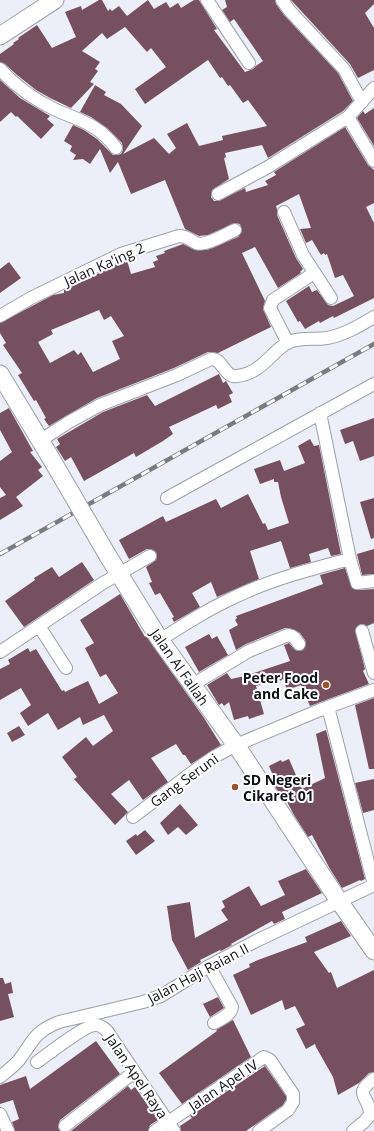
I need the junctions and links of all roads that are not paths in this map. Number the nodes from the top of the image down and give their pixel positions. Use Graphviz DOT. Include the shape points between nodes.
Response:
graph roads {
  1 [pos="55,0"];
  2 [pos="207,0"];
  3 [pos="282,0"];
  4 [pos="0,36"];
  5 [pos="248,63"];
  6 [pos="0,69"];
  7 [pos="374,88"];
  8 [pos="362,102"];
  9 [pos="348,117"];
  10 [pos="116,148"];
  11 [pos="374,161"];
  12 [pos="218,194"];
  13 [pos="284,212"];
  14 [pos="235,230"];
  15 [pos="314,273"];
  16 [pos="330,298"];
  17 [pos="0,316"];
  18 [pos="374,317"];
  19 [pos="288,343"];
  20 [pos="0,374"];
  21 [pos="374,384"];
  22 [pos="320,413"];
  23 [pos="41,440"];
  24 [pos="167,498"];
  25 [pos="150,556"];
  26 [pos="350,558"];
  27 [pos="120,574"];
  28 [pos="374,581"];
  29 [pos="39,626"];
  30 [pos="362,631"];
  31 [pos="160,640"];
  32 [pos="299,644"];
  33 [pos="0,652"];
  34 [pos="66,668"];
  35 [pos="374,673"];
  36 [pos="192,685"];
  37 [pos="374,690"];
  38 [pos="328,707"];
  39 [pos="236,745"];
  40 [pos="133,817"];
  41 [pos="374,885"];
  42 [pos="339,901"];
  43 [pos="374,951"];
  44 [pos="209,966"];
  45 [pos="214,1023"];
  46 [pos="37,1062"];
  47 [pos="134,1072"];
  48 [pos="0,1077"];
  49 [pos="374,1079"];
  50 [pos="0,1114"];
  51 [pos="65,1126"];
  52 [pos="171,1126"];
  53 [pos="8,1131"];
  54 [pos="155,1131"];
  55 [pos="259,1131"];
  56 [pos="353,1131"];
  1 -- 4 [label="street"];
  2 -- 5 [label="street"];
  3 -- 8 [label="street" via="344,69"];
  6 -- 10 [label="street" via="14,84 43,103 100,130"];
  7 -- 8 [label="street"];
  8 -- 9 [label="street"];
  9 -- 11 [label="street"];
  9 -- 12 [label="street" via="268,167"];
  13 -- 15 [label="street"];
  14 -- 17 [label="street, Jalan Ka'ing 2" via="206,244 179,236 121,254"];
  15 -- 16 [label="street"];
  15 -- 19 [label="street" via="273,300 270,308"];
  18 -- 19 [label="street" via="343,334"];
  19 -- 23 [label="street" via="252,372 232,376 215,359 206,361 100,405"];
  20 -- 23 [label="street, Jalan Al Fallah"];
  21 -- 22 [label="street"];
  22 -- 24 [label="street"];
  22 -- 26 [label="street"];
  23 -- 27 [label="street, Jalan Al Fallah, bridge"];
  25 -- 27 [label="street"];
  26 -- 28 [label="street" via="357,583"];
  26 -- 31 [label="street" via="299,572 237,596"];
  27 -- 29 [label="street"];
  27 -- 31 [label="street, Jalan Al Fallah"];
  29 -- 33 [label="street"];
  29 -- 34 [label="street"];
  30 -- 35 [label="street"];
  31 -- 36 [label="street, Jalan Al Fallah"];
  32 -- 36 [label="street" via="295,638 288,635 249,651"];
  36 -- 39 [label="street, Jalan Al Fallah"];
  37 -- 38 [label="street, Gang Seruni"];
  38 -- 39 [label="street, Gang Seruni"];
  38 -- 41 [label="street"];
  39 -- 40 [label="street, Gang Seruni" via="198,768"];
  39 -- 42 [label="street, Jalan Al Fallah"];
  41 -- 42 [label="street, Jalan Haji Raian II"];
  42 -- 43 [label="street, Jalan Al Fallah"];
  42 -- 44 [label="street, Jalan Haji Raian II"];
  44 -- 45 [label="street" via="232,1007 228,1014"];
  44 -- 48 [label="street, Jalan Haji Raian II" via="160,996 45,1027 18,1061"];
  46 -- 47 [label="street, Jalan Apel Raya" via="86,1028 96,1025 107,1031"];
  47 -- 51 [label="street"];
  47 -- 52 [label="street, Jalan Apel Raya"];
  49 -- 56 [label="street" via="363,1091 370,1115"];
  50 -- 53 [label="street"];
  52 -- 54 [label="street"];
  52 -- 55 [label="street, Jalan Apel IV" via="264,1057 270,1060 293,1094 293,1102 288,1110"];
}
